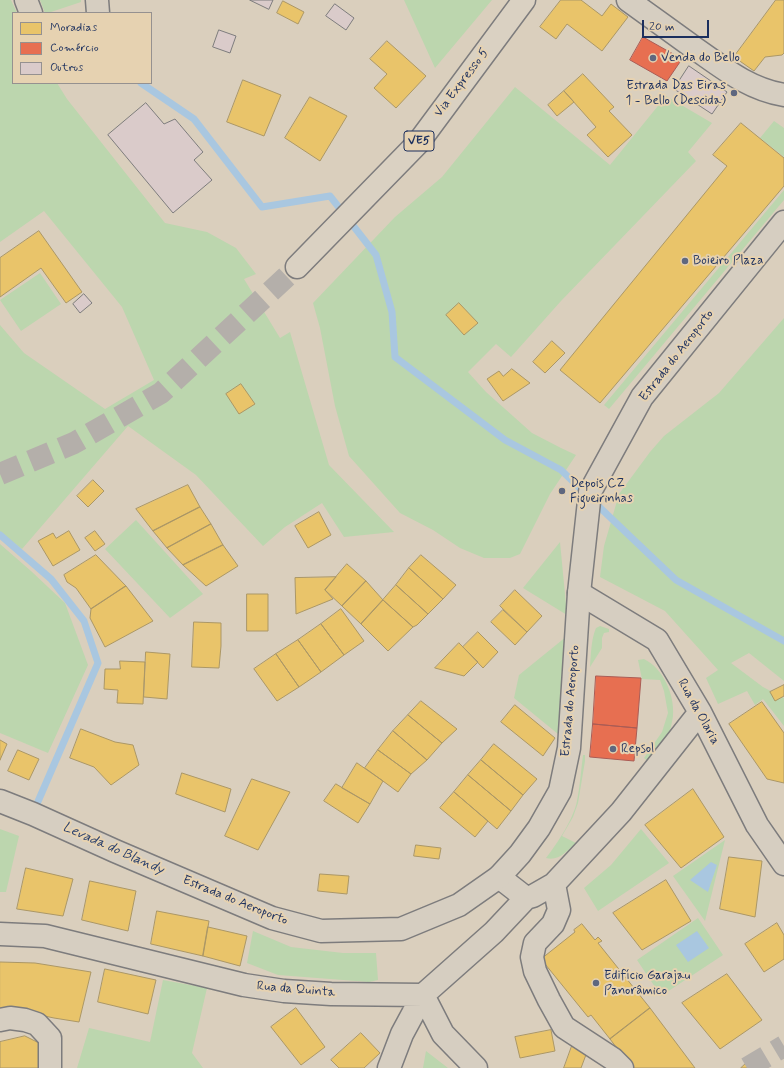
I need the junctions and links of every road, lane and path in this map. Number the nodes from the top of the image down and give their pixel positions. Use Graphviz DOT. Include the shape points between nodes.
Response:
graph roads {
  1 [pos="26,0"];
  2 [pos="97,0"];
  3 [pos="524,0"];
  4 [pos="628,0"];
  5 [pos="31,12"];
  6 [pos="98,12"];
  7 [pos="779,94"];
  8 [pos="784,222"];
  9 [pos="297,267"];
  10 [pos="579,593"];
  11 [pos="700,712"];
  12 [pos="0,801"];
  13 [pos="784,864"];
  14 [pos="499,877"];
  15 [pos="554,884"];
  16 [pos="526,898"];
  17 [pos="0,934"];
  18 [pos="424,995"];
  19 [pos="0,1020"];
  20 [pos="50,1068"];
  21 [pos="389,1068"];
  22 [pos="476,1068"];
  23 [pos="622,1068"];
  1 -- 5 [label="street"];
  2 -- 6 [label="street"];
  3 -- 9 [label="main road, Via Expresso 5 / VE5" via="418,143"];
  4 -- 7 [label="street" via="732,74 752,86"];
  8 -- 10 [label="street, Estrada do Aeroporto" via="642,397 590,492"];
  10 -- 11 [label="street, Rua da Olaria" via="657,640"];
  10 -- 14 [label="street, Estrada do Aeroporto" via="569,748 560,790 539,828"];
  11 -- 13 [label="street, Rua da Olaria" via="757,825"];
  11 -- 15 [label="street" via="621,812"];
  12 -- 14 [label="street, Estrada do Aeroporto" via="272,918 321,932 400,928 459,905"];
  14 -- 16 [label="street"];
  15 -- 16 [label="street"];
  15 -- 23 [label="street" via="559,910 553,924 535,943 532,957 535,971 564,1026 613,1059"];
  16 -- 18 [label="street" via="494,932"];
  17 -- 18 [label="street, Rua da Quinta" via="45,936 244,985 284,991"];
  18 -- 21 [label="street" via="402,1034"];
  18 -- 22 [label="street" via="443,1034"];
  19 -- 20 [label="street" via="10,1018 37,1024 50,1038"];
}
